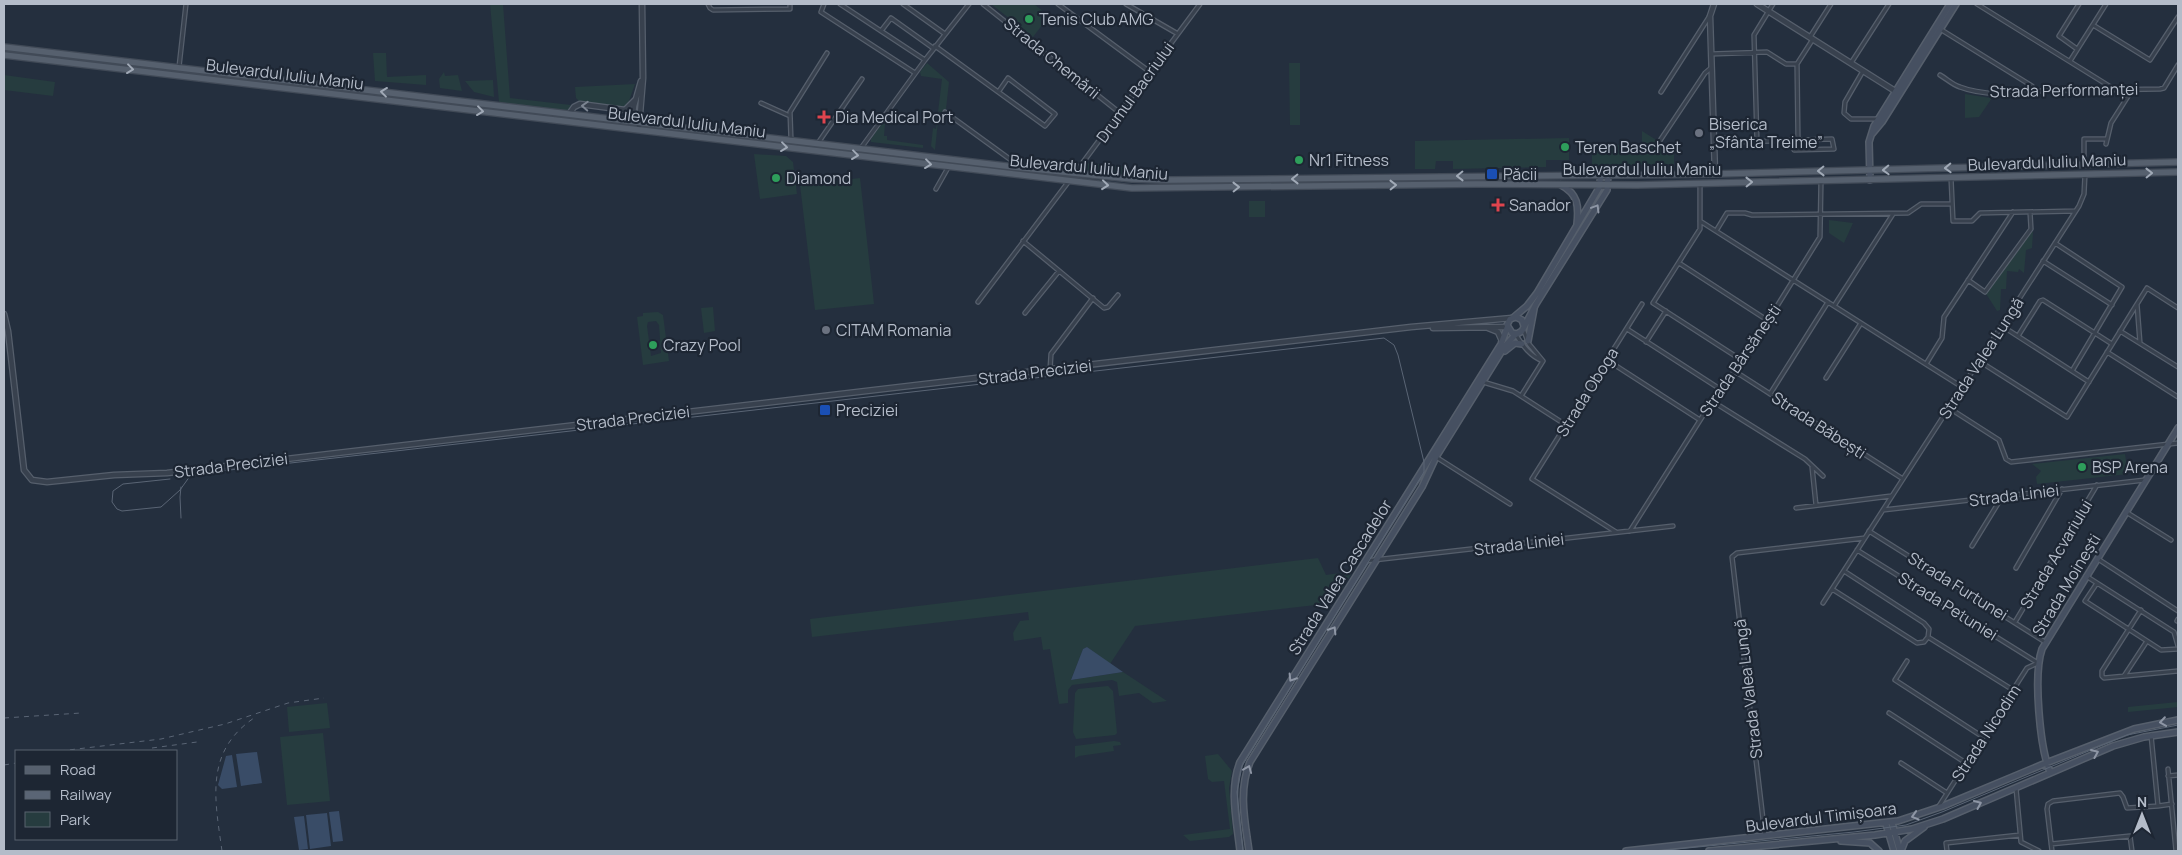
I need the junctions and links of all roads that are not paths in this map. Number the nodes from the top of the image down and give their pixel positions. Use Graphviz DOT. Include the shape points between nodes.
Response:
graph roads {
  1 [pos="186,4"];
  2 [pos="642,4"];
  3 [pos="708,4"];
  4 [pos="790,4"];
  5 [pos="824,4"];
  6 [pos="840,4"];
  7 [pos="903,4"];
  8 [pos="969,4"];
  9 [pos="983,4"];
  10 [pos="1058,4"];
  11 [pos="1126,4"];
  12 [pos="1200,4"];
  13 [pos="1714,4"];
  14 [pos="1757,4"];
  15 [pos="1774,4"];
  16 [pos="1831,4"];
  17 [pos="1889,4"];
  18 [pos="1950,4"];
  19 [pos="1956,4"];
  20 [pos="1977,4"];
  21 [pos="2079,4"];
  22 [pos="2106,4"];
  23 [pos="1769,11"];
  24 [pos="1710,16"];
  25 [pos="2178,17"];
  26 [pos="2093,25"];
  27 [pos="1940,29"];
  28 [pos="881,31"];
  29 [pos="945,34"];
  30 [pos="1178,34"];
  31 [pos="1811,38"];
  32 [pos="4,47"];
  33 [pos="934,47"];
  34 [pos="2077,49"];
  35 [pos="827,53"];
  36 [pos="1755,53"];
  37 [pos="61,54"];
  38 [pos="1711,54"];
  39 [pos="4,55"];
  40 [pos="29,58"];
  41 [pos="924,60"];
  42 [pos="2070,61"];
  43 [pos="1852,63"];
  44 [pos="1797,64"];
  45 [pos="2178,65"];
  46 [pos="178,68"];
  47 [pos="1711,68"];
  48 [pos="1863,71"];
  49 [pos="1150,72"];
  50 [pos="915,73"];
  51 [pos="1940,75"];
  52 [pos="643,78"];
  53 [pos="862,80"];
  54 [pos="331,86"];
  55 [pos="2115,90"];
  56 [pos="2132,90"];
  57 [pos="317,91"];
  58 [pos="2035,91"];
  59 [pos="998,92"];
  60 [pos="1661,92"];
  61 [pos="1897,93"];
  62 [pos="435,98"];
  63 [pos="636,99"];
  64 [pos="761,103"];
  65 [pos="435,106"];
  66 [pos="945,112"];
  67 [pos="1120,113"];
  68 [pos="569,114"];
  69 [pos="790,116"];
  70 [pos="1880,120"];
  71 [pos="632,122"];
  72 [pos="639,122"];
  73 [pos="631,129"];
  74 [pos="638,130"];
  75 [pos="755,136"];
  76 [pos="1714,138"];
  77 [pos="1798,139"];
  78 [pos="2106,139"];
  79 [pos="791,140"];
  80 [pos="1793,141"];
  81 [pos="1659,142"];
  82 [pos="1757,142"];
  83 [pos="755,143"];
  84 [pos="818,143"];
  85 [pos="2106,144"];
  86 [pos="861,148"];
  87 [pos="880,151"];
  88 [pos="879,158"];
  89 [pos="2178,162"];
  90 [pos="2084,164"];
  91 [pos="950,166"];
  92 [pos="1014,167"];
  93 [pos="1870,170"];
  94 [pos="2178,172"];
  95 [pos="1013,174"];
  96 [pos="1078,174"];
  97 [pos="1715,174"];
  98 [pos="2085,174"];
  99 [pos="1600,175"];
  100 [pos="1608,175"];
  101 [pos="1951,178"];
  102 [pos="1870,180"];
  103 [pos="1069,181"];
  104 [pos="1821,181"];
  105 [pos="1077,182"];
  106 [pos="1558,183"];
  107 [pos="1700,183"];
  108 [pos="1600,185"];
  109 [pos="1608,185"];
  110 [pos="936,190"];
  111 [pos="1952,204"];
  112 [pos="2076,211"];
  113 [pos="2012,212"];
  114 [pos="2030,212"];
  115 [pos="1894,213"];
  116 [pos="1821,214"];
  117 [pos="1700,221"];
  118 [pos="1576,227"];
  119 [pos="1716,231"];
  120 [pos="1023,242"];
  121 [pos="2055,243"];
  122 [pos="2043,262"];
  123 [pos="1679,263"];
  124 [pos="1059,271"];
  125 [pos="1793,280"];
  126 [pos="1968,280"];
  127 [pos="1118,295"];
  128 [pos="1093,298"];
  129 [pos="978,302"];
  130 [pos="1828,302"];
  131 [pos="1536,304"];
  132 [pos="1642,304"];
  133 [pos="2137,304"];
  134 [pos="2112,305"];
  135 [pos="1834,306"];
  136 [pos="2178,308"];
  137 [pos="1666,311"];
  138 [pos="1025,313"];
  139 [pos="4,314"];
  140 [pos="1513,317"];
  141 [pos="1767,320"];
  142 [pos="1861,323"];
  143 [pos="1432,326"];
  144 [pos="2002,326"];
  145 [pos="1484,327"];
  146 [pos="1507,328"];
  147 [pos="1524,328"];
  148 [pos="1626,329"];
  149 [pos="2120,331"];
  150 [pos="2095,333"];
  151 [pos="1516,334"];
  152 [pos="2018,336"];
  153 [pos="1502,341"];
  154 [pos="1646,342"];
  155 [pos="1525,343"];
  156 [pos="2140,343"];
  157 [pos="2112,344"];
  158 [pos="2107,352"];
  159 [pos="1498,359"];
  160 [pos="1607,360"];
  161 [pos="1742,361"];
  162 [pos="1979,361"];
  163 [pos="1926,364"];
  164 [pos="2178,367"];
  165 [pos="1050,370"];
  166 [pos="2072,370"];
  167 [pos="1736,372"];
  168 [pos="1826,378"];
  169 [pos="1483,382"];
  170 [pos="2089,382"];
  171 [pos="1962,387"];
  172 [pos="1720,389"];
  173 [pos="1770,394"];
  174 [pos="1521,396"];
  175 [pos="2178,397"];
  176 [pos="1712,401"];
  177 [pos="1949,408"];
  178 [pos="1700,420"];
  179 [pos="1566,425"];
  180 [pos="2178,428"];
  181 [pos="2178,443"];
  182 [pos="2168,444"];
  183 [pos="1436,458"];
  184 [pos="1812,466"];
  185 [pos="1824,476"];
  186 [pos="1903,479"];
  187 [pos="2146,480"];
  188 [pos="2097,485"];
  189 [pos="2062,489"];
  190 [pos="1892,496"];
  191 [pos="2003,496"];
  192 [pos="1510,504"];
  193 [pos="1816,505"];
  194 [pos="1796,508"];
  195 [pos="1883,510"];
  196 [pos="2126,512"];
  197 [pos="1673,526"];
  198 [pos="1630,531"];
  199 [pos="1869,531"];
  200 [pos="1616,532"];
  201 [pos="1865,538"];
  202 [pos="2171,540"];
  203 [pos="1972,546"];
  204 [pos="1857,550"];
  205 [pos="2097,558"];
  206 [pos="1376,560"];
  207 [pos="1365,562"];
  208 [pos="2016,568"];
  209 [pos="1844,571"];
  210 [pos="2086,576"];
  211 [pos="2097,582"];
  212 [pos="1832,589"];
  213 [pos="1823,604"];
  214 [pos="2141,610"];
  215 [pos="2178,611"];
  216 [pos="2015,622"];
  217 [pos="2129,629"];
  218 [pos="1928,637"];
  219 [pos="2147,641"];
  220 [pos="2046,642"];
  221 [pos="2178,647"];
  222 [pos="1302,661"];
  223 [pos="1908,661"];
  224 [pos="2038,663"];
  225 [pos="1310,666"];
  226 [pos="2178,671"];
  227 [pos="2124,676"];
  228 [pos="2013,690"];
  229 [pos="1276,703"];
  230 [pos="1284,708"];
  231 [pos="1889,713"];
  232 [pos="2178,720"];
  233 [pos="2148,724"];
  234 [pos="2178,732"];
  235 [pos="2123,733"];
  236 [pos="2151,735"];
  237 [pos="1983,737"];
  238 [pos="2126,742"];
  239 [pos="1901,763"];
  240 [pos="1966,763"];
  241 [pos="2046,763"];
  242 [pos="2168,769"];
  243 [pos="2050,772"];
  244 [pos="2178,775"];
  245 [pos="2168,776"];
  246 [pos="2016,787"];
  247 [pos="1947,793"];
  248 [pos="1243,796"];
  249 [pos="1234,797"];
  250 [pos="2172,804"];
  251 [pos="2158,806"];
  252 [pos="1938,808"];
  253 [pos="1889,823"];
  254 [pos="1933,823"];
  255 [pos="1853,828"];
  256 [pos="1892,833"];
  257 [pos="2020,835"];
  258 [pos="1765,836"];
  259 [pos="1855,837"];
  260 [pos="1823,840"];
  261 [pos="2051,844"];
  262 [pos="1240,851"];
  263 [pos="1249,851"];
  264 [pos="1626,851"];
  265 [pos="1709,851"];
  266 [pos="1879,851"];
  267 [pos="1894,851"];
  268 [pos="1900,851"];
  269 [pos="1947,851"];
  270 [pos="2038,851"];
  271 [pos="2052,851"];
  272 [pos="2132,851"];
  273 [pos="2176,851"];
  1 -- 46 [label="street"];
  2 -- 52 [label="street"];
  3 -- 4 [label="street" via="714,10 790,9"];
  5 -- 50 [label="street" via="821,12"];
  6 -- 28 [label="street"];
  7 -- 29 [label="street"];
  8 -- 29 [label="street"];
  9 -- 67 [label="street, Strada Chemării"];
  10 -- 49 [label="street"];
  11 -- 30 [label="street, Drumul Bacriului"];
  12 -- 30 [label="street, Drumul Bacriului"];
  13 -- 24 [label="street"];
  14 -- 23 [label="street"];
  15 -- 23 [label="street"];
  16 -- 31 [label="street"];
  17 -- 43 [label="street"];
  18 -- 61 [label="main road"];
  19 -- 27 [label="main road"];
  20 -- 42 [label="street"];
  21 -- 34 [label="street" via="2059,36"];
  22 -- 26 [label="street"];
  23 -- 31 [label="street"];
  23 -- 36 [label="street" via="1754,35"];
  24 -- 38 [label="street"];
  24 -- 60 [label="street"];
  25 -- 26 [label="street" via="2152,59 2148,60"];
  26 -- 34 [label="street"];
  27 -- 58 [label="street" via="2032,86"];
  27 -- 61 [label="main road"];
  28 -- 33 [label="street" via="891,18"];
  28 -- 41 [label="street"];
  29 -- 33 [label="street"];
  30 -- 49 [label="street, Drumul Bacriului"];
  31 -- 43 [label="street"];
  31 -- 44 [label="street"];
  32 -- 37 [label="main road, Bulevardul Iuliu Maniu"];
  33 -- 41 [label="street"];
  33 -- 59 [label="street" via="966,70 974,72"];
  34 -- 42 [label="street"];
  35 -- 69 [label="street"];
  36 -- 38 [label="street"];
  36 -- 44 [label="street" via="1767,52 1786,64"];
  36 -- 82 [label="street"];
  37 -- 40 [label="main road" via="30,54"];
  37 -- 46 [label="main road, Bulevardul Iuliu Maniu"];
  38 -- 47 [label="street"];
  39 -- 40 [label="main road, Bulevardul Iuliu Maniu"];
  40 -- 57 [label="main road, Bulevardul Iuliu Maniu, one-way"];
  41 -- 50 [label="street"];
  42 -- 55 [label="street"];
  43 -- 48 [label="street"];
  44 -- 77 [label="street"];
  45 -- 56 [label="street, Strada Performanței" via="2163,89"];
  46 -- 54 [label="main road, Bulevardul Iuliu Maniu"];
  47 -- 76 [label="street"];
  47 -- 81 [label="street"];
  48 -- 61 [label="street"];
  48 -- 70 [label="street" via="1845,102 1844,113 1851,119"];
  49 -- 67 [label="street, Drumul Bacriului"];
  50 -- 86 [label="street"];
  51 -- 58 [label="street, Strada Performanței" via="1962,88 2001,94"];
  52 -- 63 [label="street"];
  52 -- 72 [label="street"];
  53 -- 84 [label="street"];
  54 -- 57 [label="main road"];
  62 -- 54 [label="main road, Bulevardul Iuliu Maniu, one-way"];
  55 -- 56 [label="street, Strada Performanței"];
  55 -- 58 [label="street, Strada Performanței"];
  56 -- 78 [label="street" via="2111,123"];
  57 -- 65 [label="main road, Bulevardul Iuliu Maniu"];
  59 -- 59 [label="street" via="1045,126 1054,114 1008,78"];
  61 -- 70 [label="main road"];
  62 -- 65 [label="main road"];
  62 -- 68 [label="main road, Bulevardul Iuliu Maniu"];
  63 -- 68 [label="street, one-way" via="625,110 580,104"];
  63 -- 71 [label="street"];
  64 -- 69 [label="street"];
  65 -- 73 [label="main road, Bulevardul Iuliu Maniu, one-way"];
  66 -- 92 [label="street" via="1011,160"];
  67 -- 96 [label="street, Drumul Bacriului" via="1078,169"];
  68 -- 71 [label="main road, Bulevardul Iuliu Maniu"];
  69 -- 79 [label="street"];
  70 -- 93 [label="main road" via="1869,142"];
  71 -- 72 [label="main road, Bulevardul Iuliu Maniu"];
  71 -- 73 [label="street"];
  72 -- 74 [label="street"];
  72 -- 75 [label="main road, Bulevardul Iuliu Maniu"];
  73 -- 74 [label="main road, Bulevardul Iuliu Maniu"];
  74 -- 83 [label="main road, Bulevardul Iuliu Maniu"];
  75 -- 79 [label="main road, Bulevardul Iuliu Maniu"];
  75 -- 83 [label="main road"];
  76 -- 82 [label="street"];
  76 -- 97 [label="street"];
  77 -- 80 [label="street"];
  77 -- 80 [label="street" via="1832,138 1834,148 1794,150"];
  78 -- 85 [label="street"];
  78 -- 90 [label="street" via="2084,139"];
  79 -- 84 [label="main road, Bulevardul Iuliu Maniu"];
  80 -- 82 [label="street"];
  83 -- 88 [label="main road, Bulevardul Iuliu Maniu, one-way"];
  84 -- 86 [label="main road, Bulevardul Iuliu Maniu"];
  86 -- 87 [label="main road, Bulevardul Iuliu Maniu"];
  87 -- 88 [label="main road"];
  87 -- 92 [label="main road, Bulevardul Iuliu Maniu"];
  88 -- 91 [label="main road, Bulevardul Iuliu Maniu, one-way"];
  89 -- 90 [label="main road, Bulevardul Iuliu Maniu"];
  90 -- 93 [label="main road, Bulevardul Iuliu Maniu, one-way"];
  90 -- 98 [label="main road"];
  91 -- 95 [label="main road, Bulevardul Iuliu Maniu"];
  91 -- 110 [label="street"];
  92 -- 95 [label="main road"];
  92 -- 96 [label="main road, Bulevardul Iuliu Maniu"];
  93 -- 97 [label="main road, Bulevardul Iuliu Maniu, one-way"];
  93 -- 102 [label="main road"];
  98 -- 94 [label="main road, Bulevardul Iuliu Maniu, one-way"];
  95 -- 103 [label="main road, Bulevardul Iuliu Maniu"];
  99 -- 96 [label="main road, Bulevardul Iuliu Maniu, one-way" via="1139,180"];
  96 -- 105 [label="main road"];
  97 -- 100 [label="main road, Bulevardul Iuliu Maniu"];
  98 -- 101 [label="main road, Bulevardul Iuliu Maniu"];
  98 -- 112 [label="street, Strada Valea Lungă" via="2084,194"];
  99 -- 100 [label="main road, Bulevardul Iuliu Maniu"];
  99 -- 108 [label="main road"];
  100 -- 109 [label="main road"];
  101 -- 102 [label="main road, Bulevardul Iuliu Maniu"];
  101 -- 111 [label="street"];
  102 -- 104 [label="main road, Bulevardul Iuliu Maniu"];
  103 -- 105 [label="main road, Bulevardul Iuliu Maniu"];
  103 -- 120 [label="street"];
  107 -- 104 [label="main road, Bulevardul Iuliu Maniu, one-way"];
  104 -- 116 [label="street, Strada Bârsănești"];
  105 -- 106 [label="main road, Bulevardul Iuliu Maniu, one-way" via="1132,188"];
  106 -- 108 [label="main road, Bulevardul Iuliu Maniu"];
  106 -- 118 [label="main road" via="1575,197 1578,209"];
  107 -- 109 [label="main road, Bulevardul Iuliu Maniu"];
  107 -- 117 [label="street"];
  108 -- 109 [label="main road, Bulevardul Iuliu Maniu"];
  108 -- 118 [label="main road"];
  131 -- 109 [label="main road, one-way"];
  111 -- 113 [label="street" via="1953,221 1972,221 1980,213"];
  111 -- 115 [label="street" via="1921,204 1908,213"];
  112 -- 114 [label="street"];
  112 -- 121 [label="street, Strada Valea Lungă"];
  113 -- 114 [label="street"];
  113 -- 126 [label="street"];
  114 -- 126 [label="street" via="2030,229 1985,292"];
  115 -- 116 [label="street"];
  115 -- 135 [label="street"];
  116 -- 119 [label="street" via="1727,213"];
  116 -- 125 [label="street, Strada Bârsănești" via="1820,237"];
  117 -- 119 [label="street"];
  117 -- 123 [label="street" via="1699,232"];
  118 -- 140 [label="main road" via="1532,300"];
  119 -- 125 [label="street"];
  120 -- 124 [label="street"];
  120 -- 129 [label="street"];
  121 -- 122 [label="street, Strada Valea Lungă"];
  121 -- 134 [label="street" via="2121,285 2122,289"];
  122 -- 134 [label="street"];
  122 -- 144 [label="street, Strada Valea Lungă"];
  123 -- 137 [label="street" via="1653,300"];
  123 -- 141 [label="street"];
  124 -- 128 [label="street"];
  124 -- 138 [label="street"];
  125 -- 130 [label="street"];
  125 -- 141 [label="street, Strada Bârsănești"];
  126 -- 163 [label="street" via="1944,317 1942,338"];
  127 -- 128 [label="street" via="1105,308"];
  128 -- 165 [label="street" via="1050,354"];
  130 -- 135 [label="street"];
  130 -- 173 [label="street"];
  131 -- 147 [label="main road"];
  131 -- 155 [label="main road"];
  132 -- 148 [label="street, Strada Oboga"];
  133 -- 136 [label="street" via="2147,288"];
  133 -- 149 [label="street"];
  133 -- 156 [label="street"];
  134 -- 150 [label="street"];
  135 -- 142 [label="street"];
  137 -- 154 [label="street"];
  137 -- 161 [label="street"];
  139 -- 165 [label="street, Strada Preciziei" via="24,470 29,478 41,482 168,473"];
  140 -- 143 [label="street, Strada Preciziei"];
  140 -- 146 [label="main road"];
  140 -- 147 [label="main road" via="1522,320"];
  141 -- 161 [label="street, Strada Bârsănești"];
  142 -- 163 [label="street"];
  142 -- 168 [label="street"];
  143 -- 145 [label="street, Strada Preciziei"];
  143 -- 165 [label="street, Strada Preciziei"];
  144 -- 152 [label="street"];
  144 -- 162 [label="street, Strada Valea Lungă"];
  145 -- 146 [label="street, Strada Preciziei"];
  145 -- 153 [label="street" via="1498,332"];
  146 -- 151 [label="main road"];
  146 -- 153 [label="main road, Strada Valea Cascadelor"];
  147 -- 151 [label="main road"];
  147 -- 155 [label="street"];
  148 -- 154 [label="street"];
  148 -- 160 [label="street, Strada Oboga"];
  149 -- 156 [label="street"];
  149 -- 157 [label="street"];
  150 -- 152 [label="street" via="2043,300"];
  150 -- 157 [label="street"];
  150 -- 166 [label="street"];
  151 -- 155 [label="street"];
  151 -- 159 [label="main road, Strada Valea Cascadelor"];
  152 -- 166 [label="street"];
  153 -- 207 [label="main road, Strada Valea Cascadelor"];
  154 -- 172 [label="street"];
  155 -- 159 [label="main road" via="1513,344"];
  155 -- 174 [label="street" via="1537,359 1543,361"];
  156 -- 164 [label="street"];
  157 -- 158 [label="street"];
  158 -- 170 [label="street"];
  158 -- 175 [label="street"];
  159 -- 169 [label="main road, Strada Valea Cascadelor"];
  160 -- 178 [label="street"];
  160 -- 179 [label="street, Strada Oboga"];
  161 -- 167 [label="street, Strada Bârsănești"];
  162 -- 170 [label="street" via="2067,417"];
  162 -- 171 [label="street, Strada Valea Lungă"];
  163 -- 171 [label="street"];
  166 -- 170 [label="street"];
  167 -- 172 [label="street, Strada Bârsănești" via="1728,376"];
  167 -- 173 [label="street, Strada Băbești"];
  169 -- 174 [label="street" via="1514,390"];
  169 -- 183 [label="main road, Strada Valea Cascadelor"];
  171 -- 177 [label="street, Strada Valea Lungă"];
  172 -- 176 [label="street, Strada Bârsănești"];
  173 -- 186 [label="street, Strada Băbești"];
  174 -- 179 [label="street"];
  176 -- 178 [label="street, Strada Bârsănești"];
  176 -- 184 [label="street"];
  177 -- 182 [label="street" via="1997,438 2006,459 2011,462"];
  177 -- 186 [label="street, Strada Valea Lungă"];
  178 -- 198 [label="street, Strada Bârsănești"];
  179 -- 200 [label="street, Strada Oboga" via="1532,479"];
  180 -- 182 [label="main road, Strada Moinești"];
  181 -- 182 [label="street"];
  182 -- 187 [label="main road, Strada Moinești"];
  183 -- 192 [label="street"];
  183 -- 206 [label="main road, Strada Valea Cascadelor" via="1422,487"];
  184 -- 185 [label="street"];
  184 -- 193 [label="street"];
  186 -- 190 [label="street, Strada Valea Lungă"];
  187 -- 188 [label="street, Strada Liniei"];
  187 -- 196 [label="main road, Strada Moinești"];
  188 -- 189 [label="street, Strada Liniei"];
  188 -- 216 [label="street, Strada Acvariului"];
  189 -- 191 [label="street, Strada Liniei"];
  189 -- 208 [label="street"];
  190 -- 193 [label="street"];
  190 -- 195 [label="street, Strada Valea Lungă"];
  191 -- 195 [label="street, Strada Liniei"];
  191 -- 203 [label="street"];
  193 -- 194 [label="street"];
  195 -- 199 [label="street, Strada Valea Lungă"];
  196 -- 202 [label="street"];
  196 -- 205 [label="main road, Strada Moinești"];
  197 -- 198 [label="street, Strada Liniei"];
  198 -- 200 [label="street, Strada Liniei"];
  199 -- 201 [label="street, Strada Valea Lungă"];
  199 -- 216 [label="street, Strada Furtunei"];
  200 -- 206 [label="street, Strada Liniei"];
  201 -- 204 [label="street, Strada Valea Lungă"];
  201 -- 258 [label="street, Strada Valea Lungă" via="1737,553 1732,557"];
  204 -- 209 [label="street, Strada Valea Lungă"];
  204 -- 224 [label="street, Strada Petuniei"];
  205 -- 210 [label="main road, Strada Moinești"];
  205 -- 215 [label="street"];
  206 -- 207 [label="street, Strada Liniei"];
  225 -- 206 [label="main road, Strada Valea Cascadelor, one-way"];
  207 -- 222 [label="main road, Strada Valea Cascadelor"];
  209 -- 212 [label="street, Strada Valea Lungă"];
  209 -- 218 [label="street" via="1924,623 1929,629"];
  210 -- 211 [label="street"];
  210 -- 220 [label="main road, Strada Moinești"];
  211 -- 214 [label="street"];
  211 -- 217 [label="street" via="2085,601"];
  212 -- 213 [label="street, Strada Valea Lungă"];
  212 -- 218 [label="street" via="1917,643"];
  214 -- 217 [label="street"];
  214 -- 221 [label="street" via="2174,632"];
  216 -- 220 [label="street, Strada Furtunei"];
  217 -- 219 [label="street"];
  217 -- 227 [label="street" via="2102,673 2104,678"];
  218 -- 228 [label="street"];
  219 -- 221 [label="street" via="2162,650"];
  219 -- 227 [label="street"];
  220 -- 224 [label="main road, Strada Moinești"];
  222 -- 225 [label="main road"];
  222 -- 229 [label="main road, Strada Valea Cascadelor, one-way"];
  223 -- 237 [label="street" via="1895,680"];
  224 -- 228 [label="street, Strada Nicodim" via="2027,668"];
  224 -- 241 [label="main road, Strada Moinești"];
  225 -- 230 [label="main road, Strada Valea Cascadelor"];
  226 -- 227 [label="street"];
  228 -- 237 [label="street, Strada Nicodim"];
  229 -- 230 [label="main road"];
  229 -- 249 [label="main road, Strada Valea Cascadelor" via="1240,762"];
  248 -- 230 [label="main road, Strada Valea Cascadelor, one-way" via="1250,762"];
  231 -- 240 [label="street"];
  232 -- 233 [label="main road, Bulevardul Timișoara, one-way"];
  233 -- 235 [label="main road, Bulevardul Timișoara"];
  233 -- 236 [label="main road" via="2144,731"];
  234 -- 236 [label="main road, Bulevardul Timișoara"];
  235 -- 238 [label="main road" via="2128,737"];
  235 -- 241 [label="main road, Bulevardul Timișoara"];
  236 -- 238 [label="main road, Bulevardul Timișoara"];
  236 -- 251 [label="street"];
  237 -- 240 [label="street, Strada Nicodim"];
  243 -- 238 [label="main road, Bulevardul Timișoara, one-way"];
  239 -- 247 [label="street"];
  240 -- 247 [label="street, Strada Nicodim"];
  241 -- 243 [label="main road, Strada Moinești"];
  241 -- 252 [label="main road, Bulevardul Timișoara"];
  242 -- 245 [label="street"];
  243 -- 246 [label="main road, Bulevardul Timișoara"];
  244 -- 245 [label="street"];
  245 -- 250 [label="street"];
  254 -- 246 [label="main road, Bulevardul Timișoara, one-way"];
  246 -- 257 [label="street"];
  247 -- 252 [label="street, Strada Nicodim"];
  248 -- 249 [label="main road"];
  248 -- 263 [label="main road, Strada Valea Cascadelor"];
  249 -- 262 [label="main road, Strada Valea Cascadelor"];
  250 -- 251 [label="street"];
  250 -- 273 [label="street"];
  251 -- 261 [label="street" via="2127,808 2122,794 2053,801 2048,804"];
  252 -- 253 [label="main road, Bulevardul Timișoara, one-way"];
  253 -- 255 [label="main road, Bulevardul Timișoara"];
  253 -- 256 [label="main road"];
  254 -- 256 [label="main road, Bulevardul Timișoara"];
  254 -- 268 [label="main road" via="1909,838"];
  255 -- 258 [label="main road, Bulevardul Timișoara"];
  255 -- 259 [label="main road"];
  256 -- 259 [label="main road, Bulevardul Timișoara"];
  256 -- 267 [label="main road"];
  256 -- 268 [label="main road"];
  257 -- 269 [label="street" via="1946,843"];
  257 -- 270 [label="street" via="2023,844"];
  258 -- 264 [label="main road, Bulevardul Timișoara"];
  259 -- 260 [label="main road, Bulevardul Timișoara"];
  260 -- 265 [label="main road, Bulevardul Timișoara"];
  260 -- 266 [label="main road" via="1867,842"];
  261 -- 271 [label="street"];
  261 -- 272 [label="street" via="2130,836"];
}
